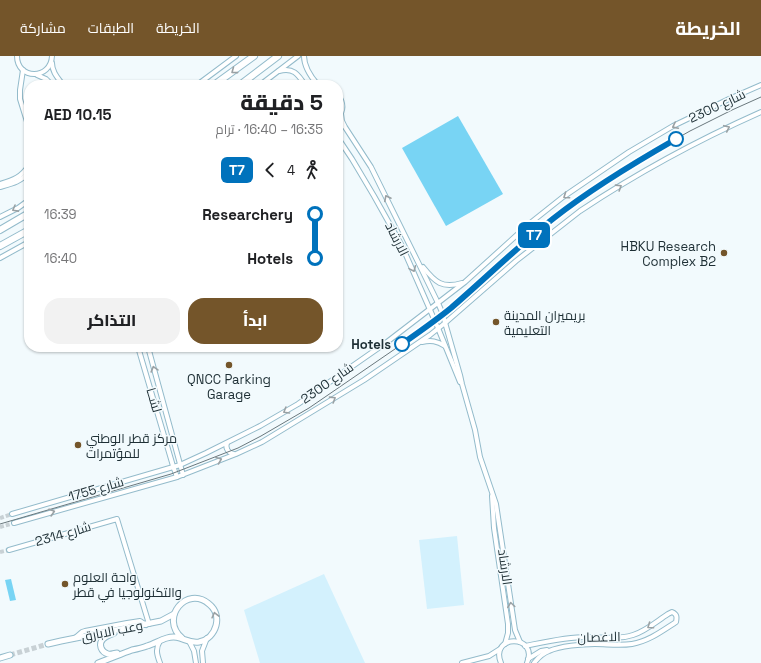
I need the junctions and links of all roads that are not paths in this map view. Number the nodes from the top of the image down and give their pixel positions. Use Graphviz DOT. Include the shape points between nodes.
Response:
graph roads {
  1 [pos="17,56"];
  2 [pos="236,56"];
  3 [pos="254,56"];
  4 [pos="278,56"];
  5 [pos="298,56"];
  6 [pos="304,56"];
  7 [pos="52,57"];
  8 [pos="23,70"];
  9 [pos="276,72"];
  10 [pos="33,74"];
  11 [pos="47,80"];
  12 [pos="59,80"];
  13 [pos="204,80"];
  14 [pos="221,80"];
  15 [pos="247,80"];
  16 [pos="266,80"];
  17 [pos="302,80"];
  18 [pos="314,80"];
  19 [pos="20,85"];
  20 [pos="761,85"];
  21 [pos="24,112"];
  22 [pos="761,112"];
  23 [pos="343,122"];
  24 [pos="343,146"];
  25 [pos="24,173"];
  26 [pos="24,177"];
  27 [pos="0,186"];
  28 [pos="24,203"];
  29 [pos="24,216"];
  30 [pos="0,217"];
  31 [pos="0,230"];
  32 [pos="24,233"];
  33 [pos="24,245"];
  34 [pos="0,246"];
  35 [pos="0,258"];
  36 [pos="418,262"];
  37 [pos="465,282"];
  38 [pos="438,303"];
  39 [pos="430,309"];
  40 [pos="445,323"];
  41 [pos="438,328"];
  42 [pos="418,343"];
  43 [pos="445,346"];
  44 [pos="139,352"];
  45 [pos="149,352"];
  46 [pos="462,384"];
  47 [pos="228,443"];
  48 [pos="236,454"];
  49 [pos="180,464"];
  50 [pos="173,466"];
  51 [pos="183,474"];
  52 [pos="177,477"];
  53 [pos="491,491"];
  54 [pos="12,514"];
  55 [pos="14,523"];
  56 [pos="9,550"];
  57 [pos="145,611"];
  58 [pos="174,614"];
  59 [pos="140,622"];
  60 [pos="148,624"];
  61 [pos="126,628"];
  62 [pos="74,638"];
  63 [pos="182,638"];
  64 [pos="207,638"];
  65 [pos="160,640"];
  66 [pos="189,641"];
  67 [pos="520,642"];
  68 [pos="48,644"];
  69 [pos="505,644"];
  70 [pos="147,646"];
  71 [pos="525,646"];
  72 [pos="502,647"];
  73 [pos="556,649"];
  74 [pos="133,650"];
  75 [pos="156,651"];
  76 [pos="10,655"];
  77 [pos="0,658"];
  78 [pos="528,661"];
  79 [pos="98,663"];
  80 [pos="160,663"];
  81 [pos="196,663"];
  82 [pos="203,663"];
  83 [pos="462,663"];
  84 [pos="499,663"];
  85 [pos="534,663"];
  1 -- 8 [label="street" via="18,64"];
  2 -- 13 [label="street"];
  3 -- 14 [label="main road, one-way"];
  4 -- 15 [label="main road"];
  5 -- 9 [label="street"];
  6 -- 18 [label="street" via="306,68"];
  7 -- 10 [label="street" via="46,70"];
  7 -- 12 [label="street" via="53,71"];
  8 -- 10 [label="street"];
  8 -- 19 [label="street"];
  9 -- 16 [label="street"];
  9 -- 17 [label="street" via="292,71"];
  10 -- 11 [label="street"];
  10 -- 19 [label="street" via="26,76"];
  19 -- 21 [label="street" via="20,99"];
  20 -- 37 [label="street, شارع 2300, one-way" via="673,126 629,152 563,197"];
  40 -- 22 [label="street, شارع 2300, one-way" via="516,261 580,211 690,146"];
  36 -- 23 [label="street, الارشاد, one-way" via="371,167"];
  24 -- 39 [label="street, الارشاد, one-way" via="402,246"];
  25 -- 27 [label="street"];
  26 -- 27 [label="street" via="15,183"];
  28 -- 30 [label="street, one-way"];
  29 -- 31 [label="main road"];
  32 -- 34 [label="main road"];
  33 -- 35 [label="street"];
  36 -- 37 [label="street, الارشاد" via="432,278 442,284"];
  36 -- 38 [label="street, الارشاد"];
  37 -- 38 [label="street, شارع 2300"];
  38 -- 39 [label="street, شارع 2300"];
  38 -- 40 [label="street, الارشاد"];
  39 -- 41 [label="street, الارشاد"];
  39 -- 47 [label="street, شارع 2300, one-way" via="298,404"];
  40 -- 41 [label="street, شارع 2300"];
  40 -- 46 [label="street, الارشاد"];
  41 -- 42 [label="street, شارع 2300"];
  41 -- 43 [label="street, الارشاد"];
  42 -- 43 [label="street" via="433,340"];
  48 -- 42 [label="street, شارع 2300, one-way" via="294,423"];
  43 -- 46 [label="street, الارشاد"];
  44 -- 50 [label="street, لشــا"];
  49 -- 45 [label="street, لشــا, one-way"];
  46 -- 53 [label="street, الارشاد"];
  47 -- 48 [label="street" via="226,448"];
  47 -- 49 [label="street, شارع 2300"];
  51 -- 48 [label="street, شارع 2300, one-way"];
  49 -- 50 [label="street, شارع 1755"];
  49 -- 51 [label="street, لشــا"];
  50 -- 52 [label="street, لشــا"];
  50 -- 54 [label="street, شارع 1755"];
  51 -- 52 [label="street, شارع 1755"];
  55 -- 52 [label="street, شارع 1755, one-way"];
  67 -- 53 [label="street, الارشاد, one-way" via="515,630 498,513"];
  53 -- 69 [label="street, الارشاد" via="508,624"];
  56 -- 57 [label="street, شارع 2314" via="118,519"];
  57 -- 59 [label="street"];
  57 -- 60 [label="street"];
  58 -- 60 [label="street, وعب الابارق" via="165,620"];
  58 -- 63 [label="street" via="174,628"];
  64 -- 58 [label="street, one-way" via="214,631 217,622 215,612 206,601 185,601"];
  59 -- 60 [label="street"];
  59 -- 62 [label="street" via="84,631"];
  60 -- 61 [label="street, وعب الابارق"];
  61 -- 62 [label="street, وعب الابارق"];
  61 -- 74 [label="street" via="104,638 101,649 109,654"];
  62 -- 68 [label="street, وعب الابارق"];
  63 -- 65 [label="street, وعب الابارق" via="173,636"];
  63 -- 66 [label="street"];
  64 -- 66 [label="street" via="198,642"];
  64 -- 82 [label="street" via="202,651"];
  65 -- 70 [label="street, وعب الابارق"];
  65 -- 75 [label="street"];
  66 -- 81 [label="street"];
  67 -- 69 [label="street" via="512,641"];
  67 -- 71 [label="street"];
  69 -- 72 [label="street"];
  70 -- 74 [label="street, وعب الابارق"];
  70 -- 75 [label="street"];
  73 -- 71 [label="street, الاغصان, one-way" via="594,644 632,644 648,639 676,622 677,618 672,612 629,636 569,638"];
  71 -- 78 [label="street"];
  72 -- 83 [label="street" via="489,656"];
  72 -- 84 [label="street"];
  73 -- 78 [label="street, الاغصان" via="541,651"];
  73 -- 85 [label="street, الاغصان" via="548,651"];
  74 -- 79 [label="street, وعب الابارق"];
  75 -- 80 [label="street"];
  76 -- 77 [label="street"];
}
